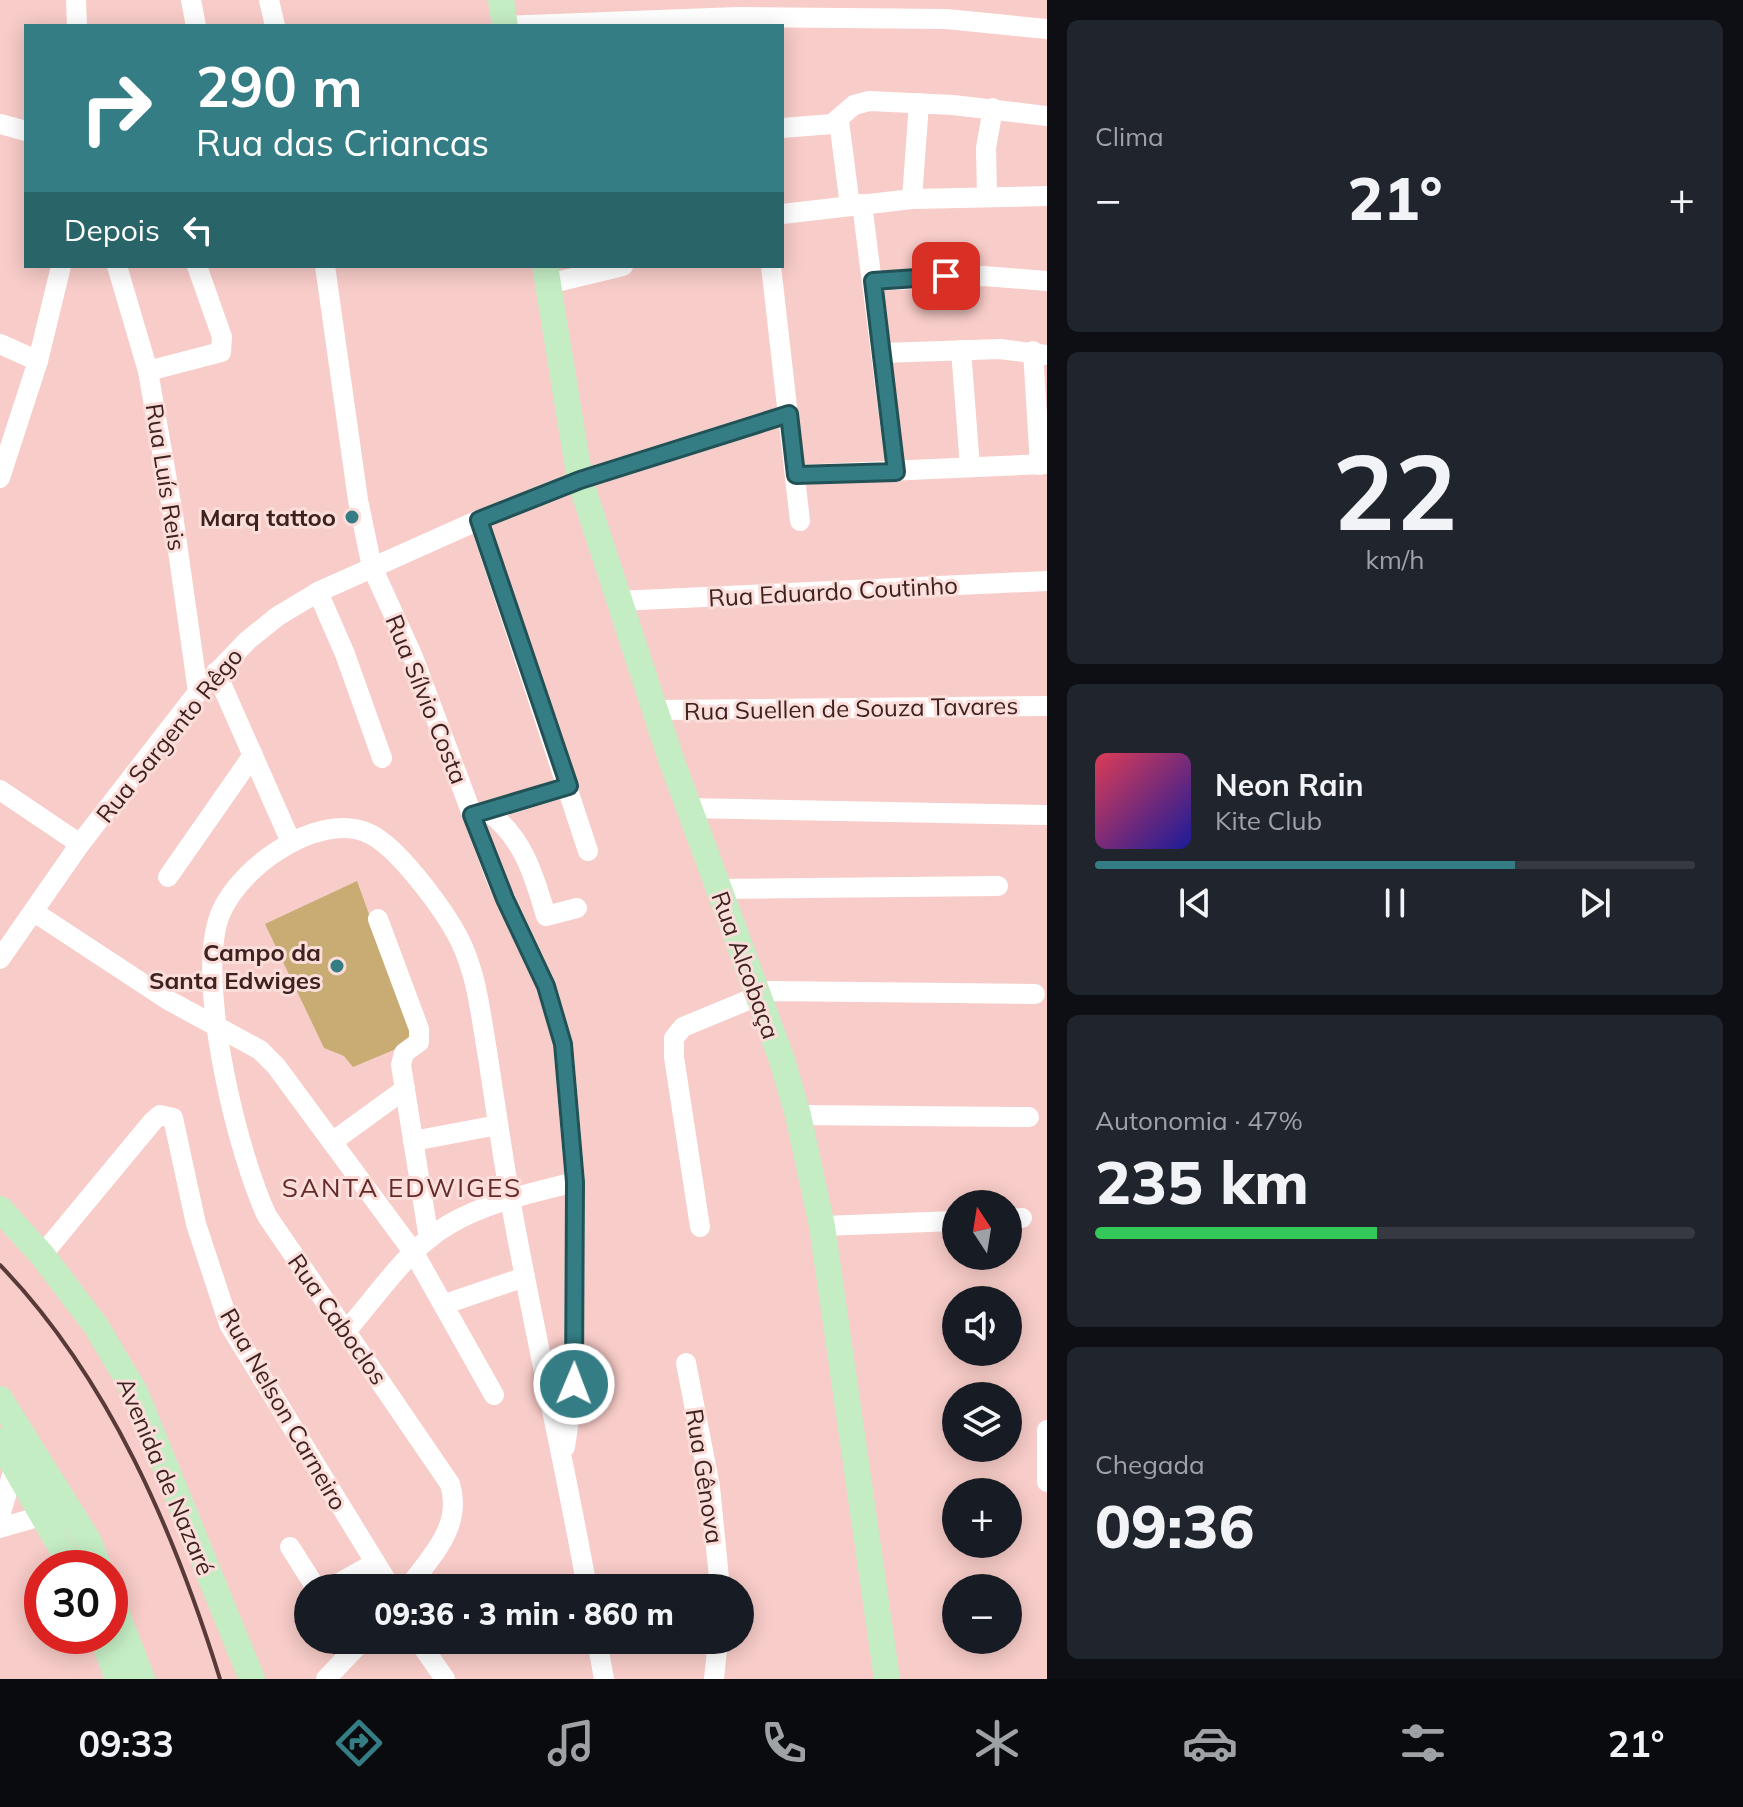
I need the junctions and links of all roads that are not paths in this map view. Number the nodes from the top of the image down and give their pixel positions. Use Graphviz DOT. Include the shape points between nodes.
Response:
graph roads {
  1 [pos="76,0"];
  2 [pos="191,0"];
  3 [pos="269,0"];
  4 [pos="501,0"];
  5 [pos="737,14"];
  6 [pos="77,24"];
  7 [pos="196,24"];
  8 [pos="275,24"];
  9 [pos="505,24"];
  10 [pos="544,24"];
  11 [pos="1047,29"];
  12 [pos="919,103"];
  13 [pos="993,108"];
  14 [pos="1047,116"];
  15 [pos="839,121"];
  16 [pos="0,124"];
  17 [pos="784,128"];
  18 [pos="24,130"];
  19 [pos="987,196"];
  20 [pos="1047,196"];
  21 [pos="912,199"];
  22 [pos="856,205"];
  23 [pos="784,214"];
  24 [pos="61,268"];
  25 [pos="118,268"];
  26 [pos="198,268"];
  27 [pos="325,268"];
  28 [pos="606,268"];
  29 [pos="771,268"];
  30 [pos="547,275"];
  31 [pos="873,281"];
  32 [pos="1047,281"];
  33 [pos="0,344"];
  34 [pos="961,350"];
  35 [pos="882,353"];
  36 [pos="1040,353"];
  37 [pos="38,361"];
  38 [pos="148,371"];
  39 [pos="789,414"];
  40 [pos="1043,465"];
  41 [pos="970,467"];
  42 [pos="896,472"];
  43 [pos="796,475"];
  44 [pos="0,478"];
  45 [pos="580,480"];
  46 [pos="479,520"];
  47 [pos="800,521"];
  48 [pos="372,567"];
  49 [pos="1047,581"];
  50 [pos="318,592"];
  51 [pos="618,601"];
  52 [pos="216,672"];
  53 [pos="198,692"];
  54 [pos="1047,706"];
  55 [pos="655,710"];
  56 [pos="253,755"];
  57 [pos="382,758"];
  58 [pos="569,786"];
  59 [pos="0,790"];
  60 [pos="688,808"];
  61 [pos="480,813"];
  62 [pos="1047,815"];
  63 [pos="291,842"];
  64 [pos="80,844"];
  65 [pos="588,851"];
  66 [pos="168,877"];
  67 [pos="998,886"];
  68 [pos="718,889"];
  69 [pos="577,908"];
  70 [pos="34,912"];
  71 [pos="378,919"];
  72 [pos="0,959"];
  73 [pos="1035,994"];
  74 [pos="757,997"];
  75 [pos="219,1030"];
  76 [pos="405,1089"];
  77 [pos="798,1115"];
  78 [pos="1029,1117"];
  79 [pos="498,1125"];
  80 [pos="413,1141"];
  81 [pos="332,1142"];
  82 [pos="575,1182"];
  83 [pos="510,1199"];
  84 [pos="0,1209"];
  85 [pos="942,1222"];
  86 [pos="822,1226"];
  87 [pos="700,1227"];
  88 [pos="422,1246"];
  89 [pos="42,1255"];
  90 [pos="525,1277"];
  91 [pos="445,1304"];
  92 [pos="346,1331"];
  93 [pos="686,1363"];
  94 [pos="494,1395"];
  95 [pos="0,1399"];
  96 [pos="1047,1430"];
  97 [pos="0,1441"];
  98 [pos="564,1456"];
  99 [pos="24,1466"];
  100 [pos="1047,1482"];
  101 [pos="45,1515"];
  102 [pos="0,1516"];
  103 [pos="0,1528"];
  104 [pos="290,1547"];
  105 [pos="63,1550"];
  106 [pos="92,1550"];
  107 [pos="375,1563"];
  108 [pos="307,1574"];
  109 [pos="355,1574"];
  110 [pos="382,1574"];
  111 [pos="418,1574"];
  112 [pos="585,1574"];
  113 [pos="719,1574"];
  114 [pos="128,1643"];
  115 [pos="109,1654"];
  116 [pos="350,1654"];
  117 [pos="428,1654"];
  118 [pos="600,1654"];
  119 [pos="717,1654"];
  120 [pos="118,1679"];
  121 [pos="142,1679"];
  122 [pos="252,1679"];
  123 [pos="326,1679"];
  124 [pos="445,1679"];
  125 [pos="604,1679"];
  126 [pos="714,1679"];
  127 [pos="887,1679"];
  1 -- 6 [label="street"];
  2 -- 7 [label="street"];
  3 -- 8 [label="street"];
  4 -- 9 [label="main road"];
  5 -- 10 [label="street"];
  5 -- 11 [label="street" via="946,19"];
  12 -- 13 [label="street"];
  12 -- 15 [label="street" via="863,102"];
  12 -- 21 [label="street"];
  13 -- 14 [label="street"];
  13 -- 19 [label="street" via="986,148"];
  15 -- 17 [label="street"];
  15 -- 22 [label="street"];
  16 -- 18 [label="street"];
  19 -- 20 [label="street"];
  19 -- 21 [label="street"];
  21 -- 22 [label="street"];
  22 -- 23 [label="street"];
  22 -- 31 [label="street"];
  24 -- 37 [label="street"];
  25 -- 38 [label="street, Rua Luís Reis"];
  26 -- 38 [label="street" via="222,337 221,352"];
  27 -- 48 [label="street, Rua Sílvio Costa"];
  28 -- 30 [label="street"];
  29 -- 39 [label="street"];
  30 -- 45 [label="main road, Rua Alcobaça"];
  31 -- 32 [label="street" via="983,276"];
  31 -- 35 [label="street"];
  33 -- 37 [label="street"];
  34 -- 35 [label="street"];
  34 -- 36 [label="street"];
  34 -- 41 [label="street"];
  35 -- 42 [label="street"];
  36 -- 40 [label="street"];
  37 -- 44 [label="street"];
  38 -- 53 [label="street, Rua Luís Reis"];
  39 -- 43 [label="street"];
  39 -- 45 [label="street, Rua Sargento Rêgo"];
  40 -- 41 [label="street"];
  41 -- 42 [label="street"];
  42 -- 43 [label="street"];
  43 -- 47 [label="street"];
  45 -- 46 [label="street, Rua Sargento Rêgo"];
  45 -- 51 [label="main road, Rua Alcobaça"];
  46 -- 48 [label="street, Rua Sargento Rêgo"];
  46 -- 58 [label="street"];
  48 -- 50 [label="street, Rua Sargento Rêgo"];
  48 -- 61 [label="street, Rua Sílvio Costa"];
  49 -- 51 [label="street, Rua Eduardo Coutinho"];
  50 -- 52 [label="street, Rua Sargento Rêgo" via="278,616"];
  50 -- 57 [label="street"];
  51 -- 55 [label="main road, Rua Alcobaça"];
  52 -- 53 [label="street, Rua Sargento Rêgo"];
  52 -- 56 [label="street"];
  53 -- 64 [label="street, Rua Sargento Rêgo"];
  54 -- 55 [label="street, Rua Suellen de Souza Tavares"];
  55 -- 60 [label="main road, Rua Alcobaça"];
  56 -- 63 [label="street"];
  56 -- 66 [label="street"];
  58 -- 61 [label="street"];
  58 -- 65 [label="street"];
  59 -- 64 [label="street"];
  60 -- 62 [label="street"];
  60 -- 68 [label="main road, Rua Alcobaça"];
  61 -- 69 [label="street" via="505,824 521,848 546,916"];
  61 -- 82 [label="street, Rua Sílvio Costa" via="556,1015"];
  63 -- 75 [label="street, Rua Caboclos" via="231,891 217,921 213,947"];
  63 -- 79 [label="street" via="345,828 368,833 403,864 451,924 476,981"];
  64 -- 70 [label="street, Rua Sargento Rêgo"];
  67 -- 68 [label="street"];
  68 -- 74 [label="main road, Rua Alcobaça"];
  70 -- 72 [label="street, Rua Sargento Rêgo"];
  70 -- 75 [label="street"];
  71 -- 76 [label="street" via="419,1029 419,1042 402,1058"];
  73 -- 74 [label="street" via="770,991"];
  74 -- 77 [label="main road, Rua Alcobaça"];
  74 -- 87 [label="street" via="698,1019 674,1038"];
  75 -- 81 [label="street" via="251,1045 276,1066"];
  75 -- 92 [label="street, Rua Caboclos" via="254,1187 267,1216"];
  76 -- 80 [label="street"];
  76 -- 81 [label="street"];
  77 -- 78 [label="street"];
  77 -- 86 [label="main road, Rua Alcobaça"];
  79 -- 80 [label="street"];
  79 -- 83 [label="street"];
  80 -- 88 [label="street"];
  81 -- 88 [label="street"];
  82 -- 83 [label="street"];
  82 -- 98 [label="street, Rua Sílvio Costa" via="574,1384"];
  83 -- 88 [label="street" via="462,1218"];
  83 -- 90 [label="street"];
  84 -- 89 [label="main road, Avenida de Nazaré"];
  85 -- 86 [label="street"];
  86 -- 127 [label="main road, Rua Alcobaça"];
  88 -- 91 [label="street"];
  88 -- 92 [label="street"];
  89 -- 107 [label="street, Rua Nelson Carneiro" via="153,1121 168,1114 177,1126 196,1224 229,1324"];
  89 -- 122 [label="main road, Avenida de Nazaré" via="96,1326 135,1392"];
  90 -- 91 [label="street"];
  90 -- 98 [label="street"];
  91 -- 94 [label="street"];
  92 -- 111 [label="street, Rua Caboclos" via="450,1484 456,1502 445,1538"];
  93 -- 113 [label="street, Rua Gênova" via="710,1487"];
  95 -- 99 [label="main road"];
  96 -- 100 [label="street"];
  97 -- 99 [label="main road"];
  98 -- 112 [label="street"];
  99 -- 101 [label="main road"];
  99 -- 102 [label="street"];
  99 -- 106 [label="main road"];
  101 -- 103 [label="street"];
  101 -- 105 [label="main road"];
  104 -- 108 [label="street"];
  107 -- 109 [label="street"];
  107 -- 110 [label="street, Rua Nelson Carneiro"];
  114 -- 121 [label="main road"];
  115 -- 120 [label="main road"];
  116 -- 123 [label="street"];
  117 -- 124 [label="street"];
  118 -- 125 [label="street"];
  119 -- 126 [label="street"];
}
